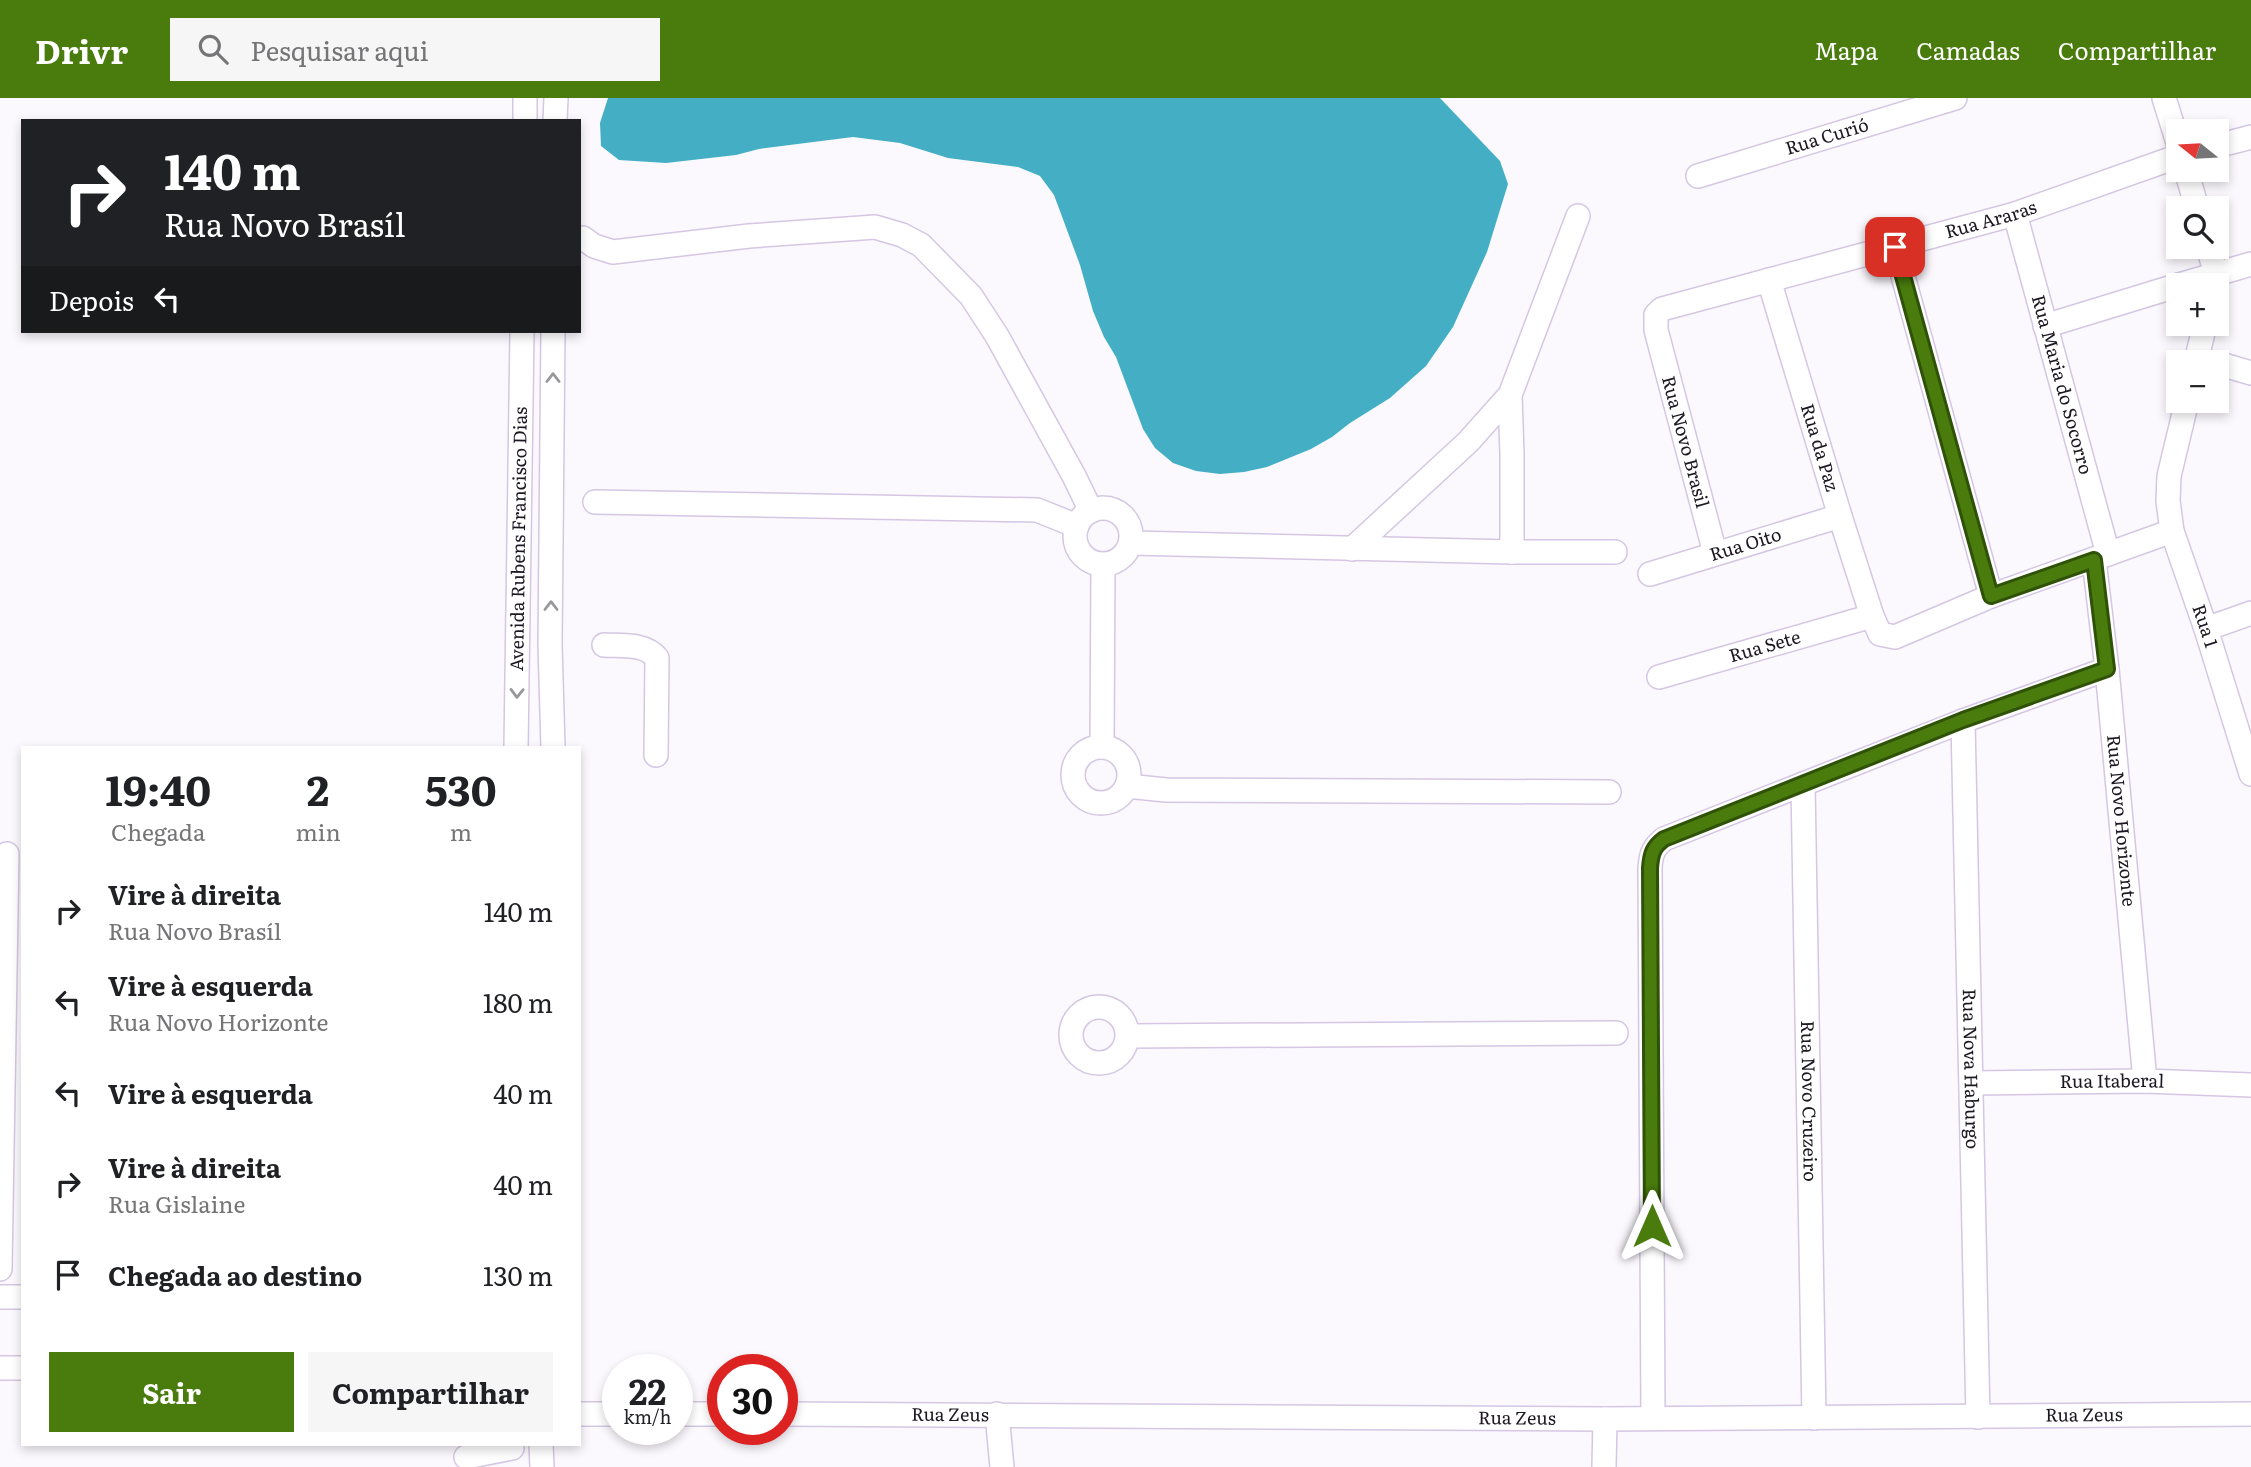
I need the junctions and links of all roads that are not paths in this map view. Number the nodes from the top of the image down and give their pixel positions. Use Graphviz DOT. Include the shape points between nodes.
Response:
graph roads {
  1 [pos="525,98"];
  2 [pos="556,98"];
  3 [pos="1955,98"];
  4 [pos="2164,98"];
  5 [pos="525,119"];
  6 [pos="555,119"];
  7 [pos="2171,119"];
  8 [pos="2251,137"];
  9 [pos="2230,143"];
  10 [pos="2166,161"];
  11 [pos="1698,176"];
  12 [pos="2015,214"];
  13 [pos="1578,216"];
  14 [pos="583,237"];
  15 [pos="1895,247"];
  16 [pos="2251,264"];
  17 [pos="2229,274"];
  18 [pos="1769,280"];
  19 [pos="2166,289"];
  20 [pos="2045,326"];
  21 [pos="1656,330"];
  22 [pos="522,333"];
  23 [pos="553,333"];
  24 [pos="2229,367"];
  25 [pos="2251,373"];
  26 [pos="1510,395"];
  27 [pos="2184,413"];
  28 [pos="596,502"];
  29 [pos="1840,516"];
  30 [pos="1084,518"];
  31 [pos="2172,531"];
  32 [pos="1130,543"];
  33 [pos="1352,549"];
  34 [pos="1512,552"];
  35 [pos="1615,552"];
  36 [pos="1714,554"];
  37 [pos="2101,557"];
  38 [pos="1103,565"];
  39 [pos="1650,574"];
  40 [pos="1991,596"];
  41 [pos="2251,613"];
  42 [pos="1872,616"];
  43 [pos="2206,629"];
  44 [pos="604,645"];
  45 [pos="2107,669"];
  46 [pos="1659,677"];
  47 [pos="1963,720"];
  48 [pos="516,746"];
  49 [pos="553,746"];
  50 [pos="1102,747"];
  51 [pos="656,755"];
  52 [pos="2251,774"];
  53 [pos="1803,784"];
  54 [pos="1127,786"];
  55 [pos="1609,792"];
  56 [pos="10,854"];
  57 [pos="1616,1033"];
  58 [pos="1128,1036"];
  59 [pos="2145,1081"];
  60 [pos="1972,1083"];
  61 [pos="2251,1085"];
  62 [pos="0,1269"];
  63 [pos="0,1297"];
  64 [pos="21,1297"];
  65 [pos="0,1368"];
  66 [pos="21,1368"];
  67 [pos="581,1414"];
  68 [pos="602,1414"];
  69 [pos="798,1414"];
  70 [pos="997,1414"];
  71 [pos="2251,1414"];
  72 [pos="1978,1417"];
  73 [pos="1653,1418"];
  74 [pos="1814,1418"];
  75 [pos="1605,1419"];
  76 [pos="541,1446"];
  77 [pos="512,1453"];
  78 [pos="478,1459"];
  79 [pos="542,1467"];
  80 [pos="1002,1467"];
  81 [pos="1604,1467"];
  1 -- 5 [label="street"];
  2 -- 6 [label="street"];
  3 -- 11 [label="street, Rua Curió"];
  4 -- 7 [label="street"];
  8 -- 9 [label="street"];
  10 -- 12 [label="street, Rua Araras"];
  12 -- 15 [label="street, Rua Araras"];
  12 -- 20 [label="street, Rua Maria do Socorro"];
  13 -- 26 [label="street"];
  14 -- 30 [label="street" via="613,252 875,227 921,245 971,296 997,336 1074,475"];
  15 -- 18 [label="street, Rua Araras"];
  15 -- 40 [label="street"];
  16 -- 17 [label="street"];
  18 -- 21 [label="street, Rua Araras" via="1662,309 1656,315"];
  18 -- 29 [label="street, Rua da Paz"];
  19 -- 20 [label="street"];
  20 -- 37 [label="street, Rua Maria do Socorro"];
  21 -- 36 [label="street, Rua Novo Brasil"];
  22 -- 48 [label="street, Avenida Rubens Francisco Dias, one-way"];
  49 -- 23 [label="street, Avenida Rubens Francisco Dias, one-way"];
  24 -- 25 [label="street"];
  26 -- 33 [label="street" via="1468,442"];
  26 -- 34 [label="street"];
  27 -- 31 [label="street, Rua 1" via="2169,476"];
  28 -- 30 [label="street" via="1037,510"];
  29 -- 36 [label="street, Rua Oito"];
  29 -- 42 [label="street, Rua da Paz"];
  30 -- 32 [label="street" via="1109,508 1124,517"];
  30 -- 38 [label="street" via="1074,537 1077,548 1092,563"];
  31 -- 37 [label="street"];
  31 -- 43 [label="street, Rua 1"];
  32 -- 33 [label="street"];
  32 -- 38 [label="street" via="1120,559"];
  33 -- 34 [label="street"];
  34 -- 35 [label="street"];
  36 -- 39 [label="street, Rua Oito"];
  37 -- 40 [label="street"];
  37 -- 45 [label="street, Rua Novo Horizonte"];
  38 -- 50 [label="street"];
  40 -- 42 [label="street" via="1895,637 1880,634"];
  41 -- 43 [label="street"];
  42 -- 46 [label="street, Rua Sete"];
  43 -- 52 [label="street, Rua 1"];
  44 -- 51 [label="street" via="640,647 657,658"];
  45 -- 47 [label="street"];
  45 -- 59 [label="street, Rua Novo Horizonte"];
  47 -- 53 [label="street"];
  47 -- 60 [label="street, Rua Nova Haburgo"];
  50 -- 54 [label="street" via="1125,760"];
  50 -- 54 [label="street" via="1087,751 1075,764 1077,791 1100,804 1116,799"];
  53 -- 73 [label="street" via="1664,839 1651,854"];
  53 -- 74 [label="street, Rua Novo Cruzeiro"];
  54 -- 55 [label="street" via="1166,790"];
  56 -- 62 [label="street"];
  57 -- 58 [label="street"];
  59 -- 60 [label="street, Rua Itaberal"];
  59 -- 61 [label="street, Rua Itaberal"];
  60 -- 72 [label="street, Rua Nova Haburgo"];
  63 -- 64 [label="street"];
  65 -- 66 [label="street"];
  67 -- 68 [label="street"];
  69 -- 70 [label="street, Rua Zeus"];
  70 -- 75 [label="street, Rua Zeus"];
  70 -- 80 [label="street"];
  71 -- 72 [label="street, Rua Zeus"];
  72 -- 74 [label="street, Rua Zeus"];
  73 -- 74 [label="street, Rua Zeus"];
  73 -- 75 [label="street, Rua Zeus"];
  75 -- 81 [label="street"];
  76 -- 79 [label="street"];
  77 -- 78 [label="street"];
}
